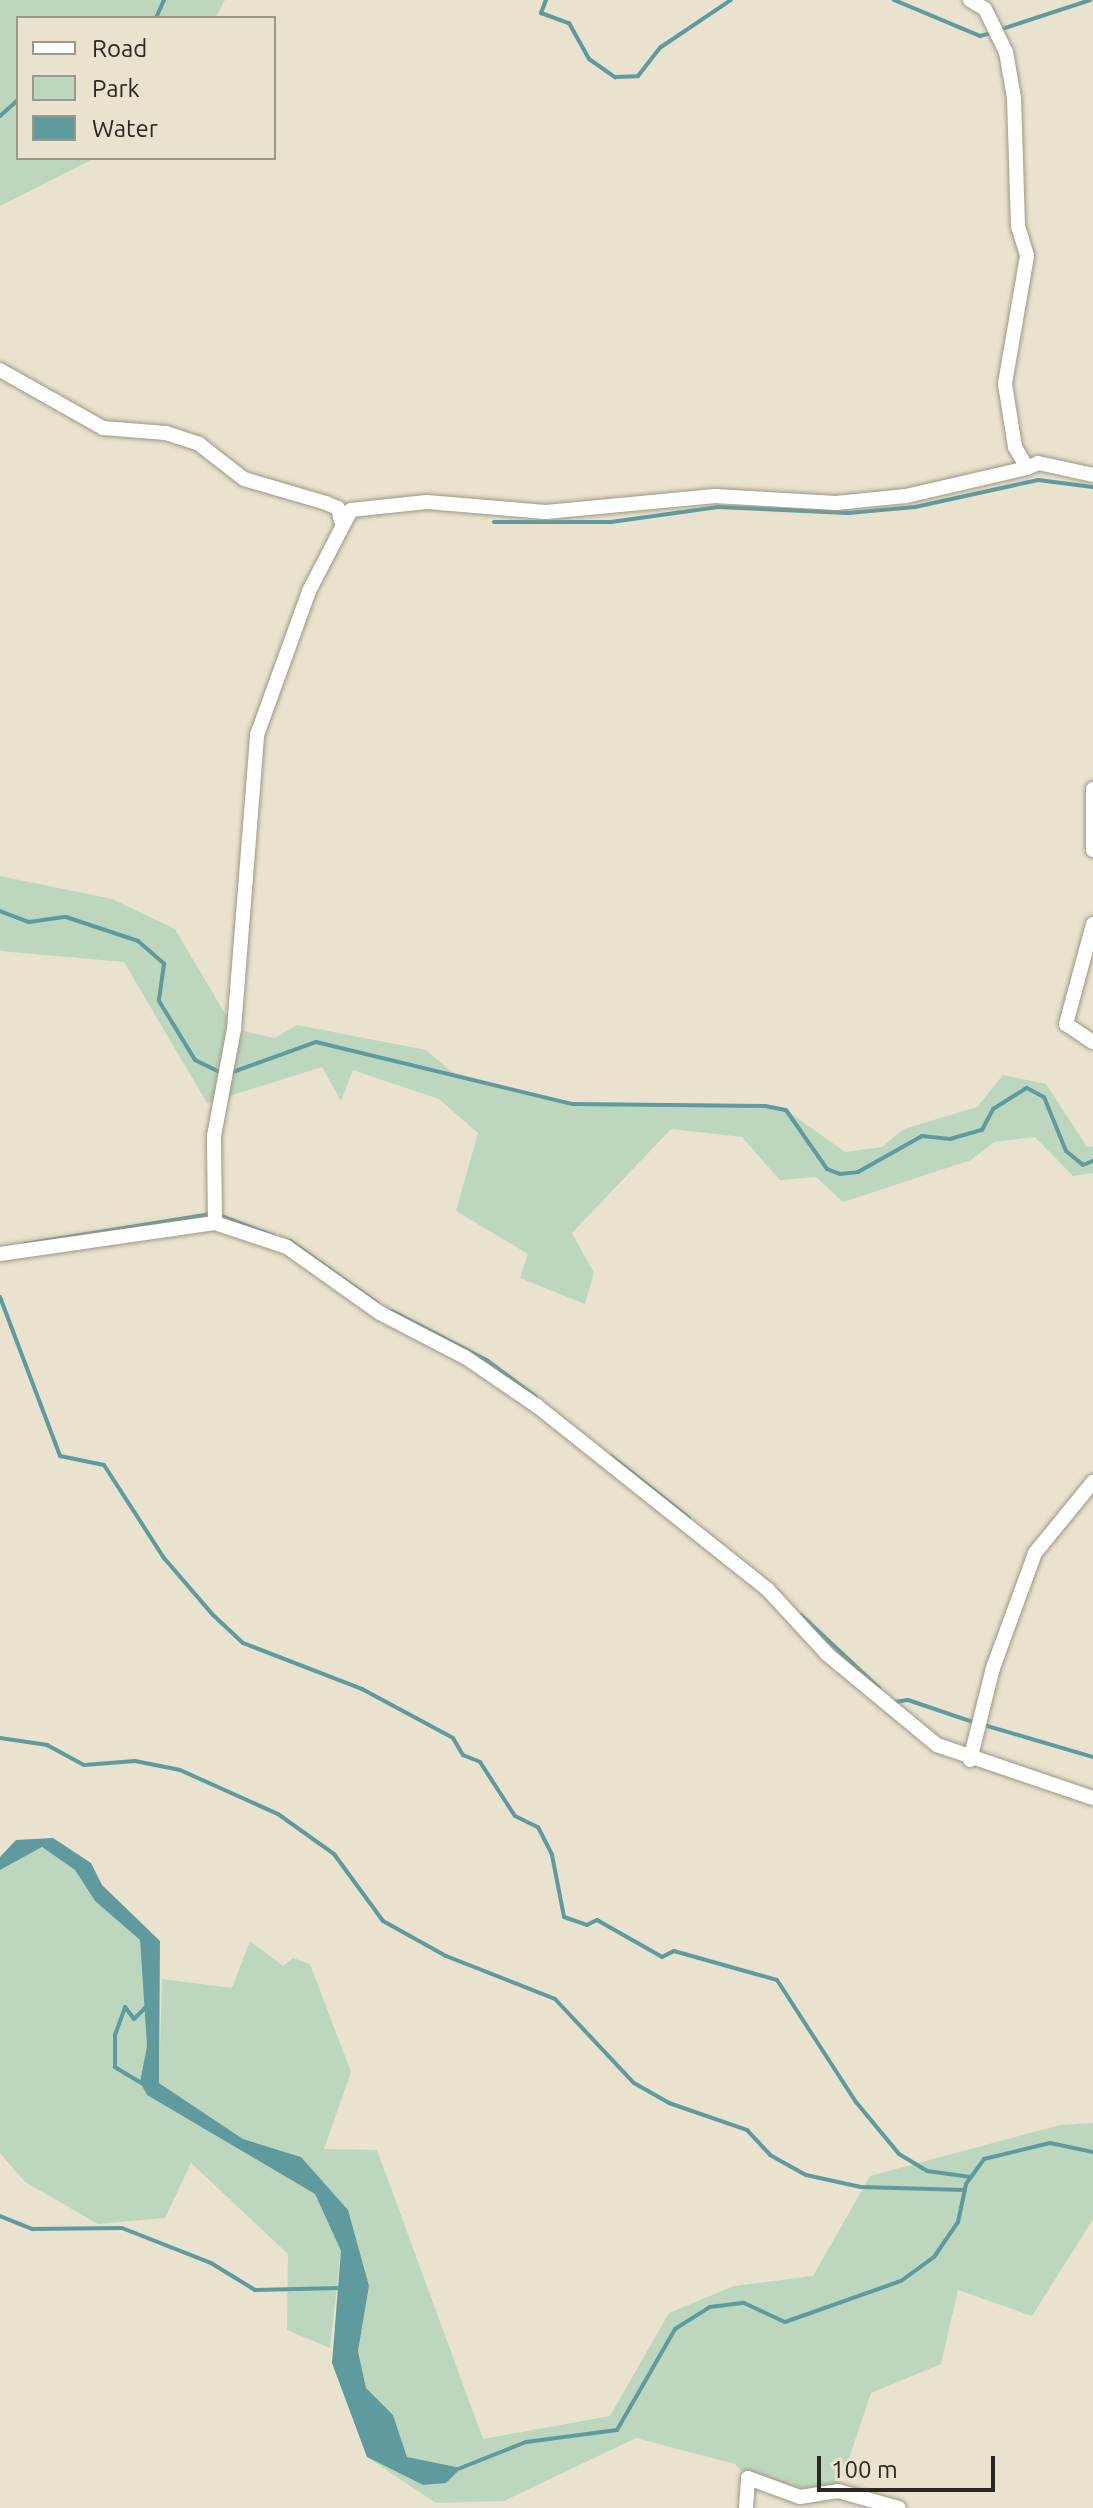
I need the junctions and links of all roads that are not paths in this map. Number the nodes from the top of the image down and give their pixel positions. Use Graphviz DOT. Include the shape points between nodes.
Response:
graph roads {
  1 [pos="970,0"];
  2 [pos="0,370"];
  3 [pos="1027,468"];
  4 [pos="1093,475"];
  5 [pos="341,521"];
  6 [pos="1093,789"];
  7 [pos="1093,850"];
  8 [pos="1093,924"];
  9 [pos="1093,1042"];
  10 [pos="215,1223"];
  11 [pos="0,1254"];
  12 [pos="1093,1482"];
  13 [pos="970,1760"];
  14 [pos="1093,1798"];
  15 [pos="746,2508"];
  16 [pos="899,2508"];
  1 -- 3 [label="street" via="985,9 1006,52 1014,98 1018,226 1027,256 1005,384 1015,447"];
  2 -- 5 [label="street" via="103,428 123,435 166,433 199,444 244,479 338,508"];
  3 -- 4 [label="street" via="1038,463"];
  3 -- 5 [label="street" via="906,496 848,503 715,496 546,512 382,503 351,510"];
  5 -- 10 [label="street" via="257,735 234,1029 214,1136"];
  6 -- 7 [label="street"];
  8 -- 9 [label="street" via="1066,1024"];
  10 -- 11 [label="street"];
  10 -- 13 [label="street" via="287,1247 380,1313 465,1357 537,1406 768,1590 827,1654 904,1719"];
  12 -- 13 [label="street" via="1035,1553 993,1668"];
  13 -- 14 [label="street"];
  15 -- 16 [label="street" via="748,2478 800,2497 838,2491"];
}
